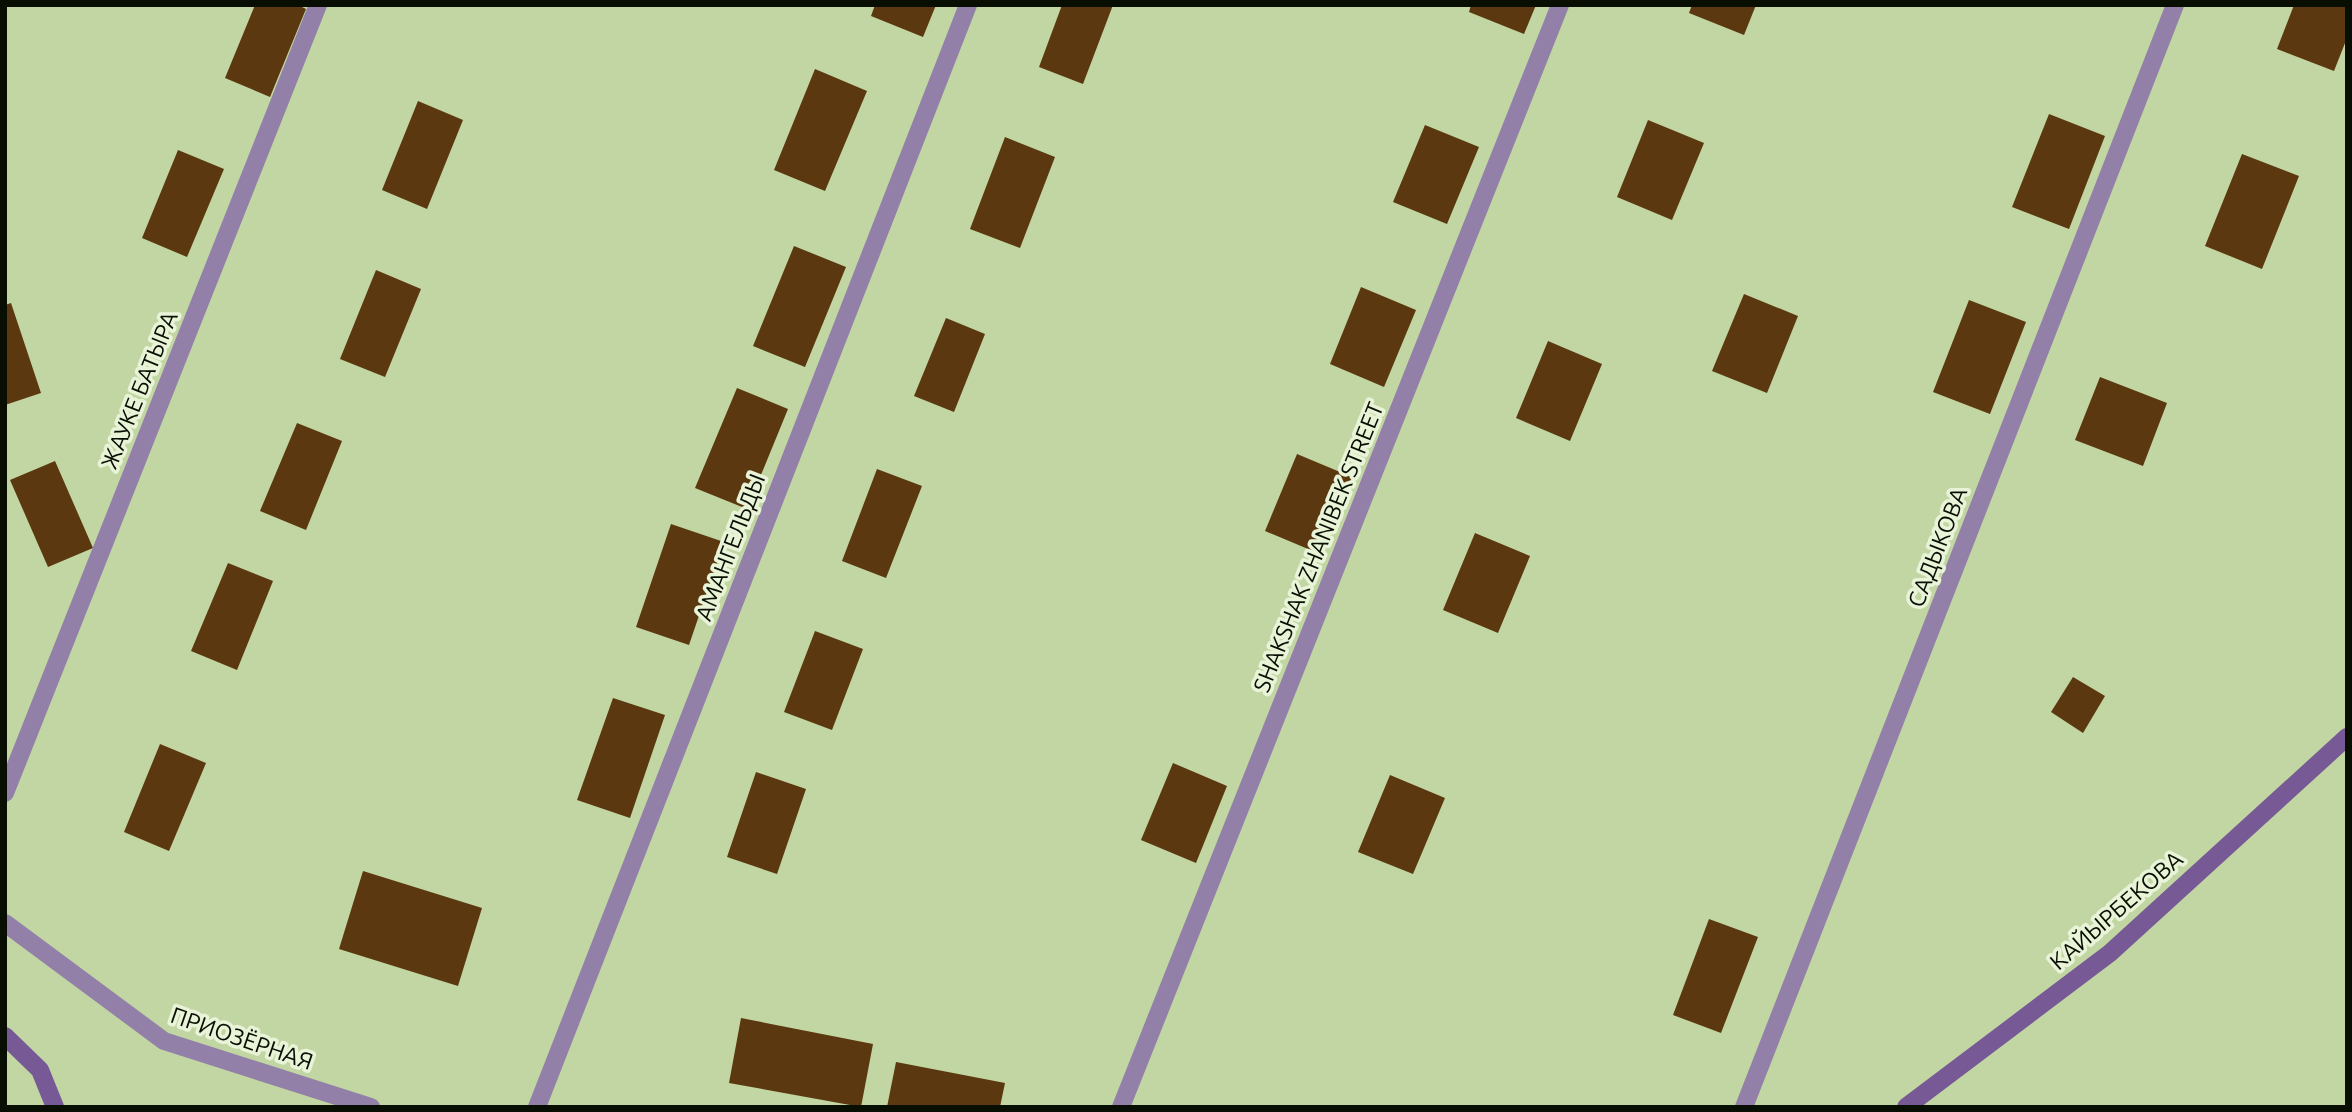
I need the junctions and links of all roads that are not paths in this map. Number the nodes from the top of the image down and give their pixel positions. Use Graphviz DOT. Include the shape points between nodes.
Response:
graph roads {
  1 [pos="318,5"];
  2 [pos="968,5"];
  3 [pos="1560,5"];
  4 [pos="2175,5"];
  5 [pos="2347,737"];
  6 [pos="5,793"];
  7 [pos="5,923"];
  8 [pos="5,1037"];
  9 [pos="55,1107"];
  10 [pos="372,1107"];
  11 [pos="537,1107"];
  12 [pos="1121,1107"];
  13 [pos="1744,1107"];
  14 [pos="1906,1107"];
  1 -- 6 [label="street, ЖАУКЕ БАТЫРА"];
  2 -- 11 [label="street, АМАНГЕЛЬДЫ"];
  3 -- 12 [label="street, SHAKSHAK ZHANIBEK STREET"];
  4 -- 13 [label="street, САДЫКОВА"];
  5 -- 14 [label="main road, КАЙЫРБЕКОВА" via="2110,953"];
  7 -- 10 [label="street, ПРИОЗЁРНАЯ" via="164,1041"];
  8 -- 9 [label="main road" via="40,1070"];
}
